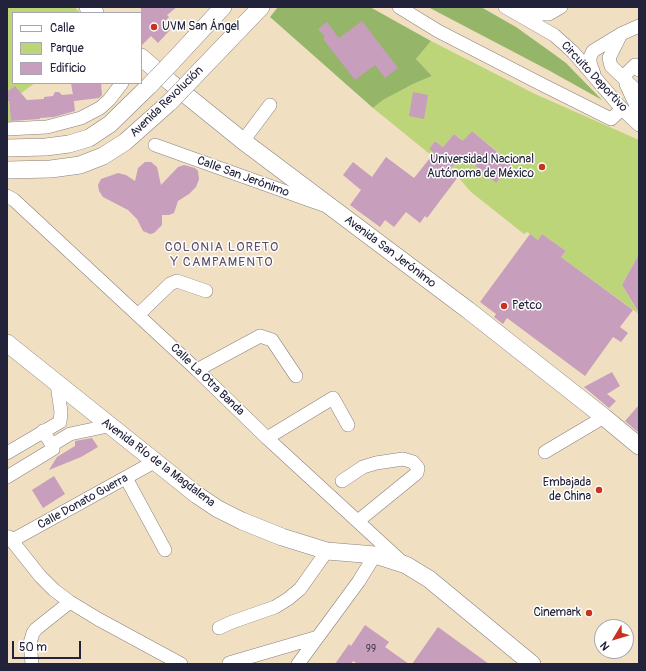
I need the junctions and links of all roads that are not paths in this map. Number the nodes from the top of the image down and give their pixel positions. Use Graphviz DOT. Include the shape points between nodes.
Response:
graph roads {
  1 [pos="223,7"];
  2 [pos="261,7"];
  3 [pos="399,7"];
  4 [pos="561,7"];
  5 [pos="509,9"];
  6 [pos="639,26"];
  7 [pos="620,34"];
  8 [pos="142,58"];
  9 [pos="639,70"];
  10 [pos="594,76"];
  11 [pos="623,77"];
  12 [pos="121,84"];
  13 [pos="639,93"];
  14 [pos="136,99"];
  15 [pos="270,105"];
  16 [pos="622,109"];
  17 [pos="639,112"];
  18 [pos="153,118"];
  19 [pos="110,124"];
  20 [pos="639,125"];
  21 [pos="7,129"];
  22 [pos="126,142"];
  23 [pos="243,142"];
  24 [pos="155,145"];
  25 [pos="7,148"];
  26 [pos="7,170"];
  27 [pos="9,200"];
  28 [pos="331,208"];
  29 [pos="206,291"];
  30 [pos="138,315"];
  31 [pos="7,343"];
  32 [pos="197,370"];
  33 [pos="296,376"];
  34 [pos="57,384"];
  35 [pos="604,417"];
  36 [pos="348,425"];
  37 [pos="108,426"];
  38 [pos="44,431"];
  39 [pos="267,438"];
  40 [pos="52,444"];
  41 [pos="639,446"];
  42 [pos="545,452"];
  43 [pos="7,453"];
  44 [pos="154,462"];
  45 [pos="7,477"];
  46 [pos="126,478"];
  47 [pos="342,481"];
  48 [pos="358,521"];
  49 [pos="9,539"];
  50 [pos="165,550"];
  51 [pos="327,551"];
  52 [pos="375,555"];
  53 [pos="406,566"];
  54 [pos="70,602"];
  55 [pos="219,628"];
  56 [pos="318,637"];
  57 [pos="229,663"];
  58 [pos="32,664"];
  59 [pos="181,664"];
  60 [pos="298,664"];
  61 [pos="532,664"];
  1 -- 14 [label="main road, Avenida Revolución, bridge"];
  2 -- 18 [label="main road, Avenida Revolución, bridge"];
  3 -- 16 [label="street" via="438,31 611,119"];
  4 -- 5 [label="street" via="549,14"];
  5 -- 10 [label="street, Circuito Deportivo" via="554,35"];
  6 -- 7 [label="street"];
  7 -- 10 [label="street" via="593,51 590,63"];
  7 -- 11 [label="street" via="609,58 611,66"];
  8 -- 23 [label="main road, Avenida San Jerónimo"];
  9 -- 11 [label="street" via="635,65"];
  10 -- 16 [label="street, Circuito Deportivo"];
  11 -- 13 [label="street"];
  11 -- 17 [label="street"];
  12 -- 21 [label="street" via="100,108 81,118 47,127"];
  14 -- 18 [label="main road"];
  14 -- 19 [label="main road, Avenida Revolución"];
  15 -- 23 [label="street"];
  16 -- 20 [label="street, Circuito Deportivo"];
  18 -- 22 [label="main road, Avenida Revolución"];
  19 -- 22 [label="main road"];
  19 -- 25 [label="main road, Avenida Revolución" via="89,138 69,144"];
  22 -- 26 [label="main road, Avenida Revolución" via="103,156 80,165 51,169"];
  23 -- 28 [label="main road, Avenida San Jerónimo"];
  24 -- 28 [label="street, Calle San Jerónimo"];
  27 -- 30 [label="street, Calle La Otra Banda"];
  28 -- 35 [label="main road, Avenida San Jerónimo" via="468,310"];
  29 -- 30 [label="street" via="177,281 170,284"];
  30 -- 32 [label="street, Calle La Otra Banda"];
  31 -- 34 [label="main road, Avenida Río de la Magdalena"];
  32 -- 33 [label="street" via="260,336 272,340"];
  32 -- 39 [label="street, Calle La Otra Banda"];
  34 -- 37 [label="main road, Avenida Río de la Magdalena"];
  34 -- 38 [label="street" via="60,422"];
  35 -- 41 [label="main road, Avenida San Jerónimo"];
  35 -- 42 [label="street"];
  36 -- 39 [label="street" via="333,398"];
  37 -- 40 [label="street" via="70,434"];
  37 -- 44 [label="main road, Avenida Río de la Magdalena"];
  38 -- 40 [label="street"];
  38 -- 43 [label="street"];
  39 -- 48 [label="street, Calle La Otra Banda"];
  40 -- 45 [label="street" via="53,449"];
  44 -- 46 [label="street, Calle Donato Guerra"];
  44 -- 51 [label="main road, Avenida Río de la Magdalena" via="197,495 242,521"];
  46 -- 49 [label="street, Calle Donato Guerra"];
  46 -- 50 [label="street"];
  47 -- 48 [label="street" via="363,467 376,463 403,459 414,462 418,468 417,474"];
  48 -- 53 [label="street, Calle La Otra Banda"];
  49 -- 54 [label="street" via="40,576"];
  51 -- 52 [label="main road, Avenida Río de la Magdalena"];
  51 -- 55 [label="street" via="300,589 288,599 275,607"];
  52 -- 53 [label="main road, Avenida Río de la Magdalena"];
  52 -- 56 [label="street"];
  53 -- 61 [label="main road, Avenida Río de la Magdalena" via="429,579"];
  54 -- 58 [label="street" via="33,633 30,643"];
  54 -- 59 [label="street"];
  56 -- 57 [label="street"];
  56 -- 60 [label="street"];
}
